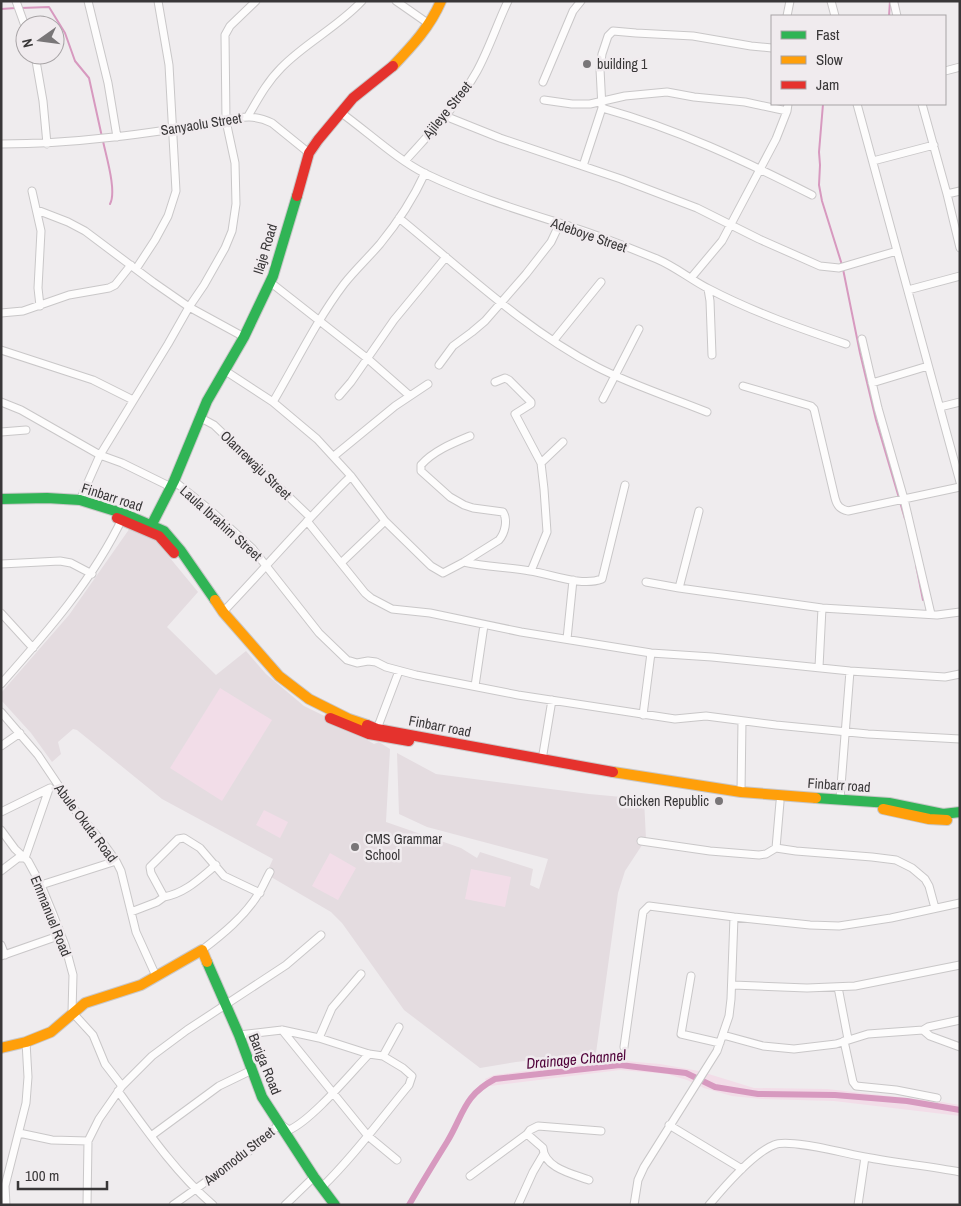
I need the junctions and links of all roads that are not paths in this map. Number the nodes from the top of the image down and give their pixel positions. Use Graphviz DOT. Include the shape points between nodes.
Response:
graph roads {
  1 [pos="88,1"];
  2 [pos="158,1"];
  3 [pos="256,1"];
  4 [pos="362,1"];
  5 [pos="396,1"];
  6 [pos="441,1"];
  7 [pos="508,1"];
  8 [pos="581,1"];
  9 [pos="790,1"];
  10 [pos="831,1"];
  11 [pos="16,2"];
  12 [pos="894,3"];
  13 [pos="20,15"];
  14 [pos="786,15"];
  15 [pos="835,15"];
  16 [pos="898,15"];
  17 [pos="429,24"];
  18 [pos="771,48"];
  19 [pos="37,65"];
  20 [pos="960,67"];
  21 [pos="946,71"];
  22 [pos="543,82"];
  23 [pos="544,100"];
  24 [pos="603,105"];
  25 [pos="857,105"];
  26 [pos="922,105"];
  27 [pos="788,108"];
  28 [pos="340,112"];
  29 [pos="248,116"];
  30 [pos="445,116"];
  31 [pos="226,122"];
  32 [pos="174,129"];
  33 [pos="114,137"];
  34 [pos="1,144"];
  35 [pos="47,144"];
  36 [pos="934,145"];
  37 [pos="309,153"];
  38 [pos="405,161"];
  39 [pos="873,161"];
  40 [pos="582,166"];
  41 [pos="760,170"];
  42 [pos="425,173"];
  43 [pos="32,191"];
  44 [pos="960,191"];
  45 [pos="947,194"];
  46 [pos="812,195"];
  47 [pos="37,210"];
  48 [pos="400,218"];
  49 [pos="560,223"];
  50 [pos="730,226"];
  51 [pos="960,248"];
  52 [pos="897,251"];
  53 [pos="446,257"];
  54 [pos="134,267"];
  55 [pos="960,276"];
  56 [pos="691,278"];
  57 [pos="270,282"];
  58 [pos="601,282"];
  59 [pos="708,289"];
  60 [pos="908,290"];
  61 [pos="501,302"];
  62 [pos="40,306"];
  63 [pos="189,307"];
  64 [pos="1,313"];
  65 [pos="320,320"];
  66 [pos="639,329"];
  67 [pos="244,337"];
  68 [pos="862,339"];
  69 [pos="554,340"];
  70 [pos="846,344"];
  71 [pos="1,350"];
  72 [pos="712,355"];
  73 [pos="368,359"];
  74 [pos="439,365"];
  75 [pos="928,366"];
  76 [pos="224,370"];
  77 [pos="615,376"];
  78 [pos="495,382"];
  79 [pos="872,382"];
  80 [pos="428,384"];
  81 [pos="743,386"];
  82 [pos="338,396"];
  83 [pos="410,396"];
  84 [pos="603,399"];
  85 [pos="133,400"];
  86 [pos="1,402"];
  87 [pos="273,402"];
  88 [pos="960,402"];
  89 [pos="940,408"];
  90 [pos="707,412"];
  91 [pos="199,417"];
  92 [pos="26,430"];
  93 [pos="1,432"];
  94 [pos="470,436"];
  95 [pos="563,442"];
  96 [pos="100,455"];
  97 [pos="334,456"];
  98 [pos="541,463"];
  99 [pos="351,476"];
  100 [pos="960,482"];
  101 [pos="173,484"];
  102 [pos="625,485"];
  103 [pos="960,487"];
  104 [pos="1,499"];
  105 [pos="80,500"];
  106 [pos="900,500"];
  107 [pos="1,505"];
  108 [pos="699,510"];
  109 [pos="123,517"];
  110 [pos="308,519"];
  111 [pos="385,521"];
  112 [pos="150,528"];
  113 [pos="464,562"];
  114 [pos="1,564"];
  115 [pos="340,564"];
  116 [pos="268,566"];
  117 [pos="531,571"];
  118 [pos="92,574"];
  119 [pos="573,580"];
  120 [pos="646,582"];
  121 [pos="680,588"];
  122 [pos="822,608"];
  123 [pos="222,612"];
  124 [pos="960,612"];
  125 [pos="1,613"];
  126 [pos="931,614"];
  127 [pos="484,625"];
  128 [pos="567,640"];
  129 [pos="33,648"];
  130 [pos="651,653"];
  131 [pos="819,667"];
  132 [pos="399,671"];
  133 [pos="850,671"];
  134 [pos="960,674"];
  135 [pos="1,684"];
  136 [pos="474,686"];
  137 [pos="552,700"];
  138 [pos="1,712"];
  139 [pos="642,714"];
  140 [pos="742,721"];
  141 [pos="377,729"];
  142 [pos="845,732"];
  143 [pos="20,733"];
  144 [pos="960,739"];
  145 [pos="1,746"];
  146 [pos="542,760"];
  147 [pos="57,784"];
  148 [pos="49,788"];
  149 [pos="693,788"];
  150 [pos="741,792"];
  151 [pos="840,799"];
  152 [pos="780,802"];
  153 [pos="1,812"];
  154 [pos="960,812"];
  155 [pos="960,819"];
  156 [pos="1,830"];
  157 [pos="642,841"];
  158 [pos="776,848"];
  159 [pos="25,858"];
  160 [pos="116,861"];
  161 [pos="216,865"];
  162 [pos="1,870"];
  163 [pos="270,872"];
  164 [pos="41,885"];
  165 [pos="260,893"];
  166 [pos="164,897"];
  167 [pos="960,903"];
  168 [pos="935,908"];
  169 [pos="131,912"];
  170 [pos="734,917"];
  171 [pos="61,935"];
  172 [pos="321,936"];
  173 [pos="1,945"];
  174 [pos="202,950"];
  175 [pos="3,955"];
  176 [pos="960,966"];
  177 [pos="361,974"];
  178 [pos="156,976"];
  179 [pos="691,976"];
  180 [pos="732,985"];
  181 [pos="838,987"];
  182 [pos="225,1005"];
  183 [pos="72,1012"];
  184 [pos="960,1020"];
  185 [pos="399,1027"];
  186 [pos="282,1030"];
  187 [pos="923,1030"];
  188 [pos="238,1035"];
  189 [pos="723,1035"];
  190 [pos="319,1038"];
  191 [pos="846,1040"];
  192 [pos="26,1042"];
  193 [pos="720,1043"];
  194 [pos="624,1047"];
  195 [pos="960,1047"];
  196 [pos="1,1048"];
  197 [pos="369,1054"];
  198 [pos="383,1056"];
  199 [pos="252,1070"];
  200 [pos="120,1089"];
  201 [pos="332,1093"];
  202 [pos="937,1098"];
  203 [pos="280,1124"];
  204 [pos="669,1125"];
  205 [pos="600,1131"];
  206 [pos="19,1133"];
  207 [pos="526,1134"];
  208 [pos="151,1136"];
  209 [pos="368,1136"];
  210 [pos="88,1141"];
  211 [pos="543,1155"];
  212 [pos="865,1158"];
  213 [pos="397,1160"];
  214 [pos="742,1169"];
  215 [pos="960,1172"];
  216 [pos="470,1176"];
  217 [pos="314,1177"];
  218 [pos="589,1180"];
  219 [pos="322,1187"];
  220 [pos="195,1190"];
  221 [pos="6,1205"];
  222 [pos="87,1205"];
  223 [pos="173,1205"];
  224 [pos="213,1205"];
  225 [pos="285,1205"];
  226 [pos="335,1205"];
  227 [pos="518,1205"];
  228 [pos="634,1205"];
  229 [pos="709,1205"];
  230 [pos="858,1205"];
  1 -- 33 [label="street" via="108,83"];
  2 -- 32 [label="street" via="169,66"];
  3 -- 31 [label="street" via="226,31"];
  4 -- 29 [label="street" via="280,68 266,84"];
  5 -- 17 [label="street"];
  6 -- 17 [label="main road, Ilaje Road"];
  7 -- 30 [label="street, Ajileye Street" via="477,72"];
  8 -- 22 [label="street"];
  9 -- 14 [label="street"];
  10 -- 15 [label="street"];
  11 -- 13 [label="street"];
  12 -- 16 [label="street"];
  17 -- 28 [label="main road, Ilaje Road" via="390,69"];
  18 -- 24 [label="street" via="693,36 613,30 602,54"];
  19 -- 35 [label="street"];
  20 -- 21 [label="street"];
  23 -- 24 [label="street"];
  24 -- 27 [label="street" via="625,96 667,92"];
  24 -- 40 [label="street"];
  24 -- 41 [label="street" via="724,151"];
  25 -- 39 [label="street"];
  26 -- 36 [label="street"];
  27 -- 41 [label="street"];
  28 -- 37 [label="main road, Ilaje Road"];
  28 -- 38 [label="street, Adeboye Street"];
  29 -- 31 [label="street, Sanyaolu Street"];
  29 -- 37 [label="street, Sanyaolu Street" via="272,123"];
  30 -- 38 [label="street, Ajileye Street"];
  30 -- 40 [label="street"];
  31 -- 32 [label="street, Sanyaolu Street"];
  31 -- 63 [label="street" via="235,163 235,218 225,248"];
  32 -- 33 [label="street, Sanyaolu Street"];
  32 -- 54 [label="street" via="176,191 155,240"];
  33 -- 35 [label="street, Sanyaolu Street"];
  34 -- 35 [label="street, Sanyaolu Street"];
  36 -- 39 [label="street"];
  36 -- 45 [label="street"];
  37 -- 57 [label="main road, Ilaje Road"];
  38 -- 42 [label="street, Adeboye Street"];
  39 -- 52 [label="street"];
  40 -- 50 [label="street" via="697,208"];
  41 -- 46 [label="street"];
  41 -- 50 [label="street"];
  42 -- 48 [label="street"];
  42 -- 49 [label="street, Adeboye Street"];
  43 -- 47 [label="street"];
  44 -- 45 [label="street"];
  45 -- 51 [label="street"];
  47 -- 54 [label="street" via="85,231"];
  47 -- 62 [label="street" via="41,231"];
  48 -- 53 [label="street"];
  48 -- 65 [label="street" via="344,284"];
  49 -- 56 [label="street, Adeboye Street" via="662,261"];
  49 -- 61 [label="street" via="542,255"];
  50 -- 52 [label="street" via="820,266 842,267"];
  50 -- 56 [label="street" via="715,252"];
  52 -- 60 [label="street"];
  53 -- 61 [label="street"];
  53 -- 73 [label="street" via="394,320"];
  54 -- 62 [label="street" via="109,288"];
  54 -- 63 [label="street"];
  55 -- 60 [label="street"];
  56 -- 59 [label="street, Adeboye Street"];
  57 -- 65 [label="street"];
  57 -- 67 [label="main road, Ilaje Road"];
  58 -- 69 [label="street"];
  59 -- 70 [label="street, Adeboye Street" via="785,323"];
  59 -- 72 [label="street"];
  60 -- 75 [label="street"];
  61 -- 69 [label="street"];
  61 -- 74 [label="street" via="454,346"];
  62 -- 64 [label="street"];
  63 -- 67 [label="street"];
  63 -- 85 [label="street"];
  65 -- 73 [label="street"];
  65 -- 87 [label="street"];
  66 -- 77 [label="street"];
  67 -- 76 [label="main road, Ilaje Road"];
  68 -- 79 [label="street"];
  69 -- 77 [label="street"];
  71 -- 85 [label="street" via="93,380"];
  73 -- 82 [label="street"];
  73 -- 83 [label="street"];
  75 -- 79 [label="street"];
  75 -- 89 [label="street"];
  76 -- 87 [label="street"];
  76 -- 91 [label="main road, Ilaje Road"];
  77 -- 84 [label="street"];
  77 -- 90 [label="street"];
  78 -- 98 [label="street" via="505,378 530,399 530,404 515,414"];
  79 -- 106 [label="street"];
  80 -- 83 [label="street"];
  81 -- 106 [label="street" via="811,406 816,413 840,508 848,511"];
  83 -- 97 [label="street"];
  85 -- 96 [label="street"];
  86 -- 96 [label="street, Laula Ibrahim Street" via="22,410"];
  87 -- 97 [label="street"];
  88 -- 89 [label="street"];
  89 -- 100 [label="street"];
  91 -- 101 [label="main road, Ilaje Road"];
  91 -- 110 [label="street, Olanrewaju Street" via="214,425"];
  92 -- 93 [label="street"];
  94 -- 113 [label="street" via="426,459 420,467 457,501 473,508 505,514 506,522 499,540"];
  95 -- 98 [label="street"];
  96 -- 101 [label="street, Laula Ibrahim Street"];
  96 -- 105 [label="street"];
  97 -- 99 [label="street"];
  98 -- 117 [label="street" via="547,532"];
  99 -- 110 [label="street"];
  99 -- 111 [label="street"];
  101 -- 112 [label="main road, Ilaje Road"];
  101 -- 116 [label="street, Laula Ibrahim Street" via="210,510"];
  102 -- 119 [label="street" via="602,579"];
  103 -- 106 [label="street"];
  104 -- 105 [label="main road, Finbarr road"];
  105 -- 109 [label="main road, Finbarr road"];
  106 -- 126 [label="street"];
  107 -- 109 [label="main road, Finbarr road" via="67,504"];
  108 -- 121 [label="street"];
  109 -- 112 [label="main road, Finbarr road"];
  109 -- 118 [label="street"];
  110 -- 115 [label="street, Olanrewaju Street"];
  110 -- 116 [label="street"];
  111 -- 113 [label="street" via="440,572"];
  111 -- 115 [label="street"];
  112 -- 123 [label="main road, Finbarr road" via="170,536"];
  112 -- 149 [label="main road, Finbarr road" via="163,539 260,666 305,705 337,721 369,734 542,767"];
  113 -- 117 [label="street"];
  114 -- 118 [label="street" via="60,561"];
  115 -- 127 [label="street, Olanrewaju Street" via="365,593 392,609 430,613"];
  116 -- 123 [label="street"];
  116 -- 132 [label="street, Laula Ibrahim Street" via="319,634 348,660 376,662"];
  117 -- 119 [label="street"];
  118 -- 129 [label="street"];
  119 -- 128 [label="street"];
  120 -- 121 [label="street"];
  121 -- 122 [label="street"];
  122 -- 126 [label="street"];
  122 -- 131 [label="street"];
  123 -- 141 [label="main road, Finbarr road" via="265,662 294,688 324,707"];
  124 -- 126 [label="street"];
  125 -- 129 [label="street"];
  127 -- 128 [label="street, Olanrewaju Street"];
  127 -- 136 [label="street"];
  128 -- 130 [label="street, Olanrewaju Street"];
  129 -- 135 [label="street"];
  130 -- 131 [label="street, Olanrewaju Street"];
  130 -- 139 [label="street"];
  131 -- 133 [label="street, Olanrewaju Street"];
  132 -- 136 [label="street, Laula Ibrahim Street"];
  132 -- 141 [label="street"];
  133 -- 134 [label="street, Olanrewaju Street" via="945,677"];
  133 -- 142 [label="street"];
  136 -- 137 [label="street, Laula Ibrahim Street"];
  137 -- 139 [label="street, Laula Ibrahim Street"];
  137 -- 146 [label="street"];
  138 -- 143 [label="street, Abule Okuta Road"];
  139 -- 140 [label="street, Laula Ibrahim Street"];
  140 -- 142 [label="street, Laula Ibrahim Street"];
  140 -- 150 [label="street"];
  141 -- 146 [label="main road, Finbarr road"];
  142 -- 144 [label="street, Laula Ibrahim Street"];
  142 -- 151 [label="street"];
  143 -- 145 [label="street"];
  143 -- 147 [label="street, Abule Okuta Road"];
  146 -- 149 [label="main road, Finbarr road"];
  147 -- 148 [label="street"];
  147 -- 160 [label="street, Abule Okuta Road"];
  148 -- 153 [label="street"];
  148 -- 159 [label="street"];
  149 -- 150 [label="main road, Finbarr road"];
  149 -- 152 [label="main road, Finbarr road"];
  150 -- 151 [label="main road, Finbarr road"];
  151 -- 154 [label="main road, Finbarr road" via="889,803 943,814"];
  152 -- 155 [label="main road, Finbarr road" via="887,810 929,819"];
  152 -- 158 [label="street"];
  156 -- 159 [label="street, Emmanuel Road"];
  157 -- 158 [label="street" via="759,855"];
  158 -- 168 [label="street" via="896,860 926,879"];
  159 -- 162 [label="street" via="18,858"];
  159 -- 164 [label="street, Emmanuel Road"];
  160 -- 164 [label="street"];
  160 -- 169 [label="street, Abule Okuta Road"];
  161 -- 165 [label="street" via="224,876"];
  161 -- 166 [label="street" via="187,889"];
  161 -- 166 [label="street" via="200,848 184,838 178,839 150,867"];
  163 -- 165 [label="street"];
  164 -- 171 [label="street, Emmanuel Road"];
  165 -- 174 [label="street" via="223,934"];
  166 -- 169 [label="street"];
  167 -- 168 [label="street"];
  168 -- 170 [label="street" via="864,924 839,926"];
  169 -- 178 [label="street, Abule Okuta Road"];
  170 -- 180 [label="street"];
  170 -- 194 [label="street" via="656,906 646,908"];
  171 -- 175 [label="street"];
  171 -- 183 [label="street, Emmanuel Road" via="73,975"];
  172 -- 182 [label="street"];
  173 -- 175 [label="street"];
  174 -- 178 [label="main road"];
  174 -- 182 [label="main road, Bariga Road"];
  176 -- 181 [label="street"];
  177 -- 190 [label="street" via="332,1008"];
  178 -- 183 [label="main road" via="123,992 84,1003"];
  179 -- 193 [label="street" via="682,1034"];
  180 -- 181 [label="street"];
  180 -- 189 [label="street" via="729,1016"];
  181 -- 191 [label="street"];
  182 -- 188 [label="main road, Bariga Road"];
  182 -- 200 [label="street" via="152,1056"];
  183 -- 192 [label="main road" via="51,1032"];
  183 -- 200 [label="street" via="93,1034"];
  184 -- 187 [label="street"];
  185 -- 198 [label="street"];
  186 -- 188 [label="street"];
  186 -- 190 [label="street"];
  186 -- 201 [label="street"];
  187 -- 191 [label="street" via="868,1034"];
  187 -- 195 [label="street" via="930,1036"];
  188 -- 199 [label="main road, Bariga Road"];
  189 -- 191 [label="street" via="763,1046 794,1049"];
  189 -- 193 [label="street"];
  190 -- 197 [label="street"];
  191 -- 202 [label="street" via="856,1086"];
  192 -- 196 [label="main road"];
  192 -- 206 [label="street" via="26,1103"];
  193 -- 204 [label="street"];
  197 -- 198 [label="street"];
  197 -- 201 [label="street, Awomodu Street"];
  198 -- 209 [label="street" via="412,1076 409,1085"];
  199 -- 203 [label="main road, Bariga Road" via="262,1097"];
  199 -- 208 [label="street" via="219,1086"];
  200 -- 208 [label="street"];
  200 -- 210 [label="street"];
  201 -- 203 [label="street, Awomodu Street" via="298,1126 289,1130"];
  201 -- 209 [label="street"];
  203 -- 217 [label="main road, Bariga Road"];
  203 -- 220 [label="street, Awomodu Street"];
  204 -- 214 [label="street"];
  204 -- 228 [label="street" via="644,1166"];
  205 -- 207 [label="street" via="538,1126"];
  206 -- 210 [label="street" via="52,1140"];
  206 -- 221 [label="street" via="5,1186"];
  207 -- 211 [label="street" via="543,1148"];
  207 -- 216 [label="street"];
  208 -- 220 [label="street"];
  209 -- 213 [label="street"];
  209 -- 219 [label="street"];
  210 -- 222 [label="street"];
  211 -- 218 [label="street" via="548,1162"];
  211 -- 227 [label="street"];
  212 -- 214 [label="street" via="808,1146 775,1144"];
  212 -- 215 [label="street"];
  212 -- 230 [label="street"];
  214 -- 229 [label="street"];
  217 -- 219 [label="main road, Bariga Road"];
  217 -- 225 [label="street"];
  219 -- 226 [label="main road, Bariga Road"];
  220 -- 223 [label="street, Awomodu Street"];
  220 -- 224 [label="street"];
}
